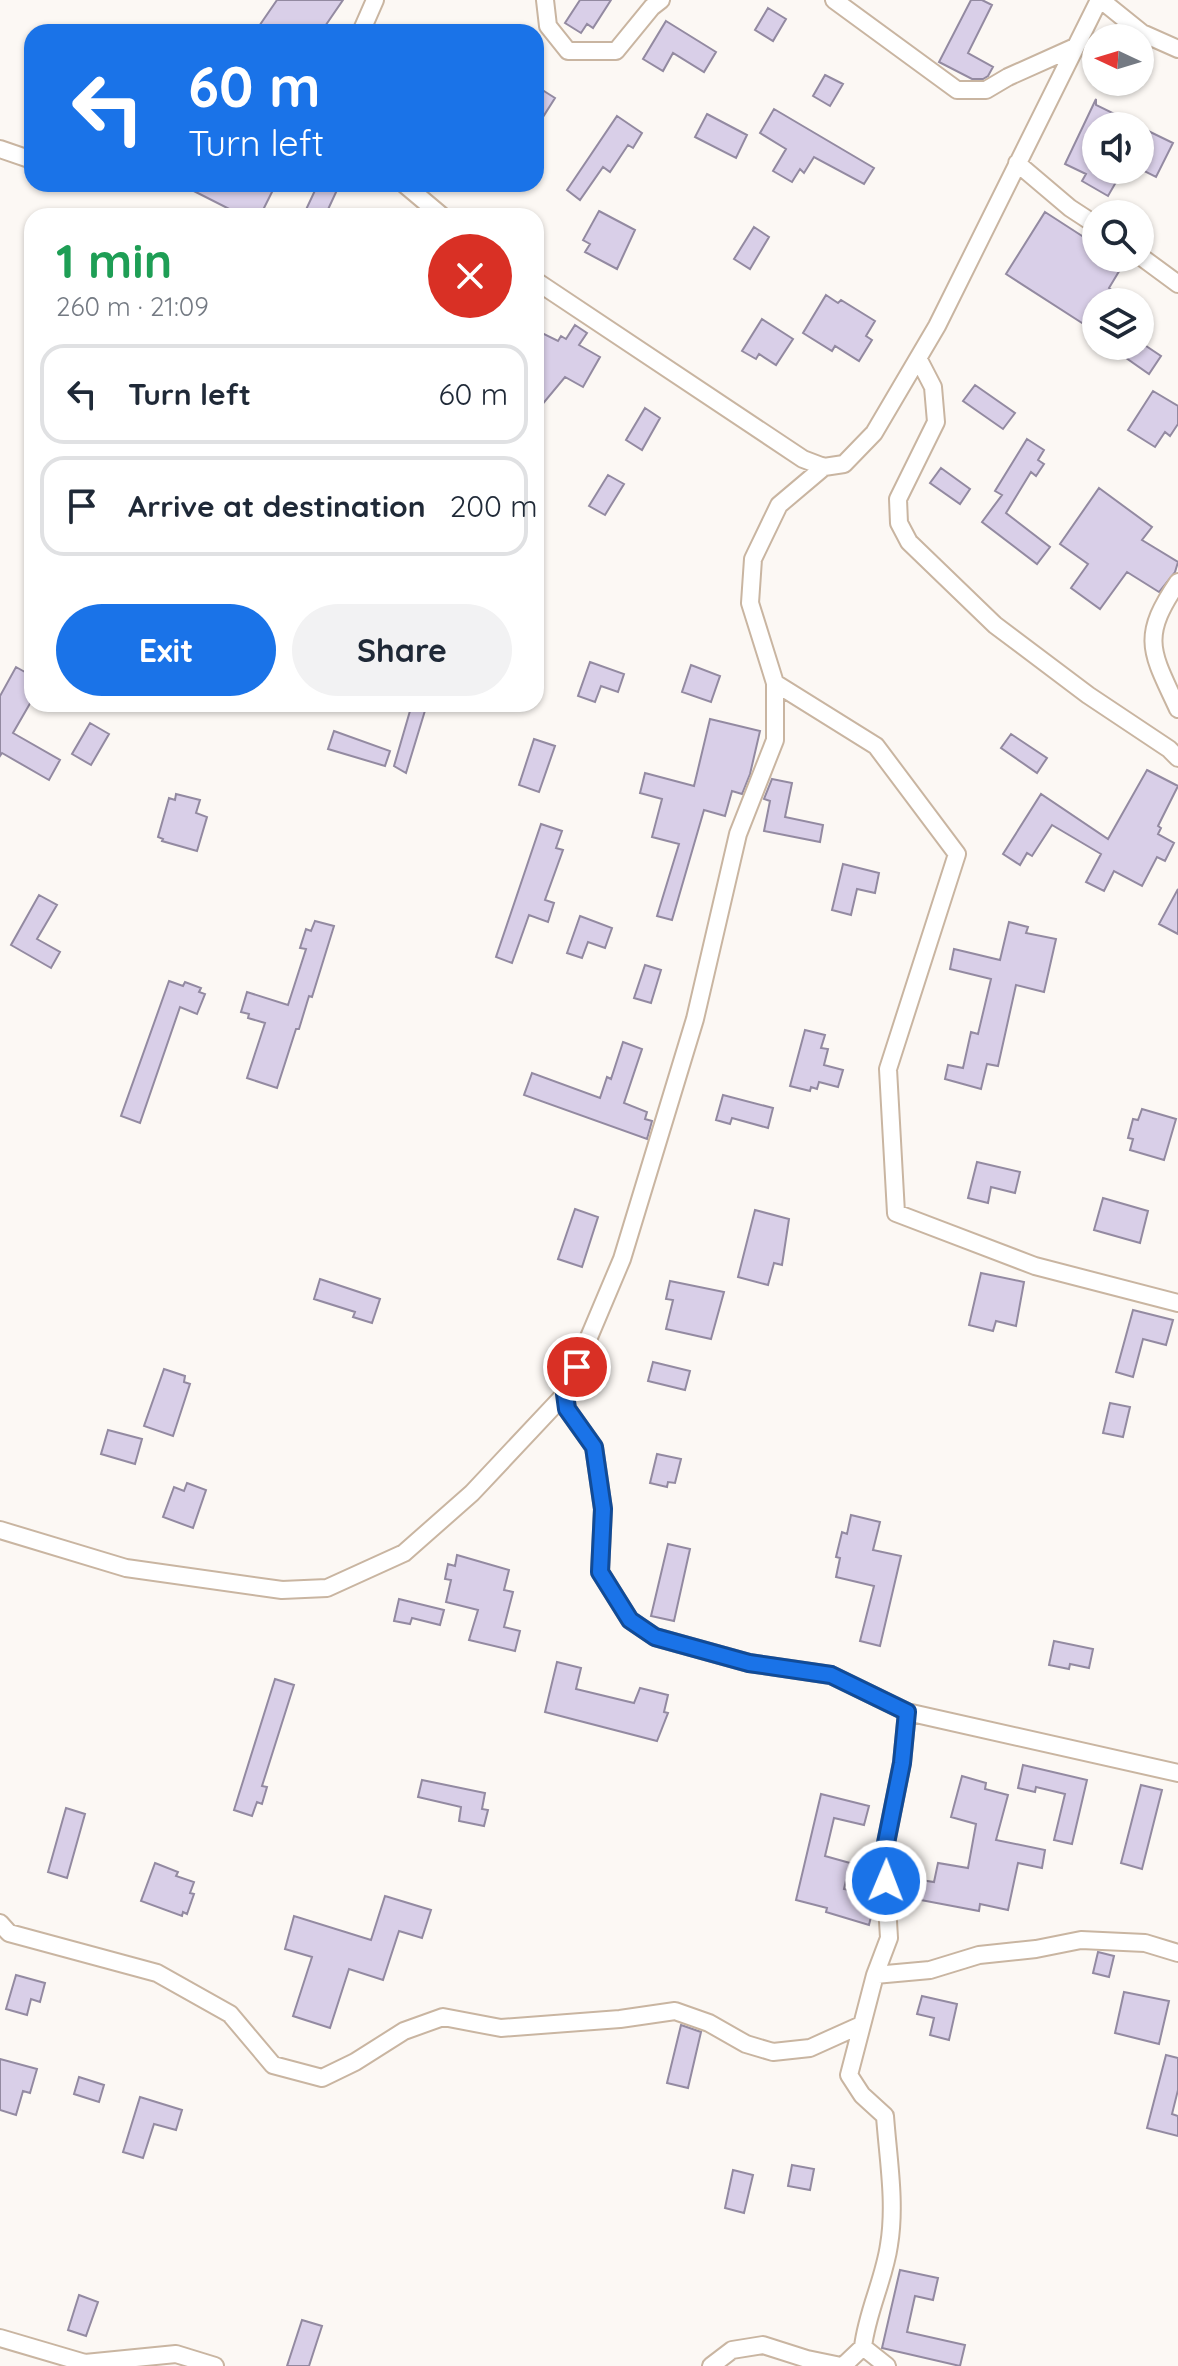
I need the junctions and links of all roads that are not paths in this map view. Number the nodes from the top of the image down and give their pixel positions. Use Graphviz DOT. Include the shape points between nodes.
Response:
graph roads {
  1 [pos="375,0"];
  2 [pos="545,0"];
  3 [pos="661,0"];
  4 [pos="834,0"];
  5 [pos="1100,0"];
  6 [pos="364,24"];
  7 [pos="1075,47"];
  8 [pos="1178,49"];
  9 [pos="0,149"];
  10 [pos="24,157"];
  11 [pos="1017,163"];
  12 [pos="414,192"];
  13 [pos="432,208"];
  14 [pos="1082,216"];
  15 [pos="1154,266"];
  16 [pos="1178,284"];
  17 [pos="544,286"];
  18 [pos="918,358"];
  19 [pos="824,467"];
  20 [pos="1178,582"];
  21 [pos="775,683"];
  22 [pos="1178,709"];
  23 [pos="1178,758"];
  24 [pos="1178,1303"];
  25 [pos="565,1394"];
  26 [pos="0,1530"];
  27 [pos="907,1712"];
  28 [pos="1178,1773"];
  29 [pos="3,1933"];
  30 [pos="1178,1953"];
  31 [pos="875,1975"];
  32 [pos="861,2025"];
  33 [pos="0,2338"];
  34 [pos="863,2347"];
  35 [pos="215,2366"];
  36 [pos="711,2366"];
  37 [pos="842,2366"];
  38 [pos="887,2366"];
  1 -- 6 [label="street"];
  2 -- 3 [label="street" via="548,26 568,51 616,51"];
  4 -- 7 [label="street" via="957,90 986,90"];
  5 -- 7 [label="street"];
  5 -- 8 [label="street" via="1142,33"];
  7 -- 11 [label="street"];
  9 -- 10 [label="street"];
  11 -- 14 [label="street"];
  11 -- 18 [label="street"];
  12 -- 13 [label="street"];
  15 -- 16 [label="street"];
  17 -- 19 [label="street" via="803,459"];
  18 -- 19 [label="street" via="874,433 844,464"];
  18 -- 23 [label="street" via="933,387 936,422 898,499 899,523 909,542 995,625"];
  19 -- 21 [label="street" via="779,505 753,559 750,603"];
  20 -- 22 [label="street" via="1160,609 1152,641"];
  21 -- 24 [label="street" via="876,746 957,854 888,1069 896,1213 1035,1266"];
  21 -- 25 [label="street" via="775,740 738,834 691,1034 622,1259"];
  25 -- 26 [label="street" via="472,1493 404,1553 327,1588 282,1590 126,1568"];
  25 -- 27 [label="street" via="567,1409 594,1447 603,1509 600,1572 630,1620 655,1637 749,1663 831,1675"];
  27 -- 28 [label="street"];
  27 -- 31 [label="street" via="884,1853 889,1938"];
  29 -- 32 [label="street" via="157,1973 230,2014 273,2065 322,2078 404,2031 443,2017 501,2028 675,2011 773,2052 810,2048"];
  30 -- 31 [label="street" via="1145,1943 1081,1940 979,1955 930,1970"];
  31 -- 32 [label="street"];
  32 -- 34 [label="street" via="849,2075 885,2116 892,2197 889,2247"];
  33 -- 35 [label="street" via="85,2363 176,2354"];
  34 -- 37 [label="street"];
  34 -- 38 [label="street"];
  36 -- 37 [label="street" via="732,2350 763,2345"];
}
